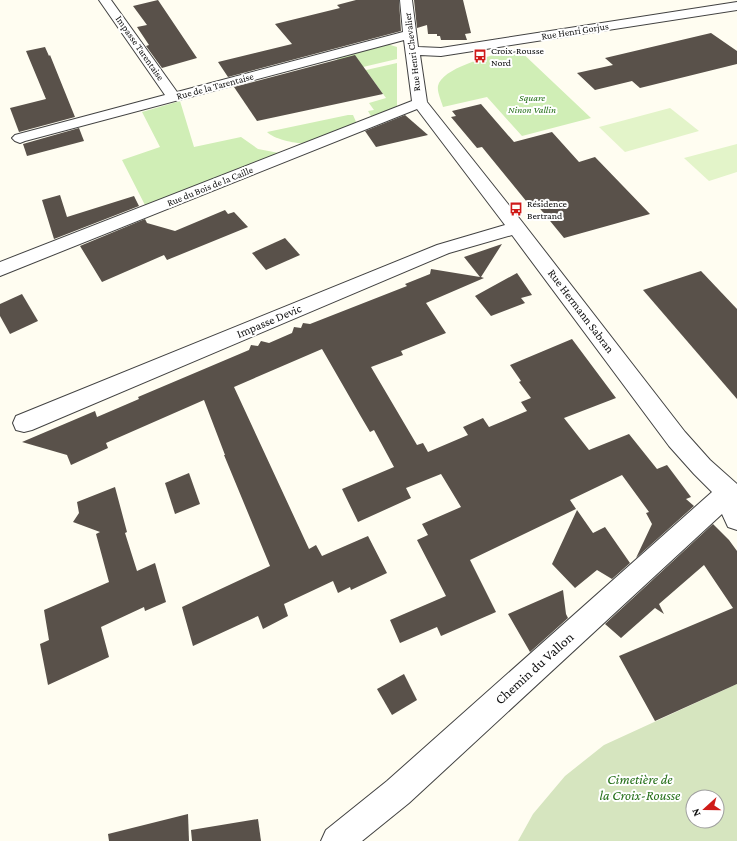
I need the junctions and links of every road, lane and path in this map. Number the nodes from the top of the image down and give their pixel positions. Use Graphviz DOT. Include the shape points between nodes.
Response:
graph roads {
  1 [pos="105,0"];
  2 [pos="406,0"];
  3 [pos="737,6"];
  4 [pos="410,34"];
  5 [pos="412,51"];
  6 [pos="174,97"];
  7 [pos="420,103"];
  8 [pos="20,138"];
  9 [pos="517,227"];
  10 [pos="0,269"];
  11 [pos="24,423"];
  12 [pos="733,494"];
  13 [pos="737,519"];
  14 [pos="337,841"];
  1 -- 6 [label="street, Impasse Tarentaise"];
  2 -- 4 [label="street, Rue Henri Chevalier"];
  3 -- 5 [label="street, Rue Henri Gorjus" via="441,52"];
  4 -- 5 [label="street, Rue Henri Chevalier"];
  4 -- 6 [label="street, Rue de la Tarentaise"];
  5 -- 7 [label="street, Rue Henri Chevalier"];
  6 -- 8 [label="street, Rue de la Tarentaise"];
  7 -- 9 [label="street, Rue Hermann Sabran"];
  7 -- 10 [label="street, Rue du Bois de la Caille"];
  9 -- 11 [label="street, Impasse Devic" via="442,249"];
  9 -- 12 [label="street, Rue Hermann Sabran" via="677,439 702,467"];
  12 -- 13 [label="street" via="734,515"];
  12 -- 14 [label="street, Chemin du Vallon" via="398,792"];
}
